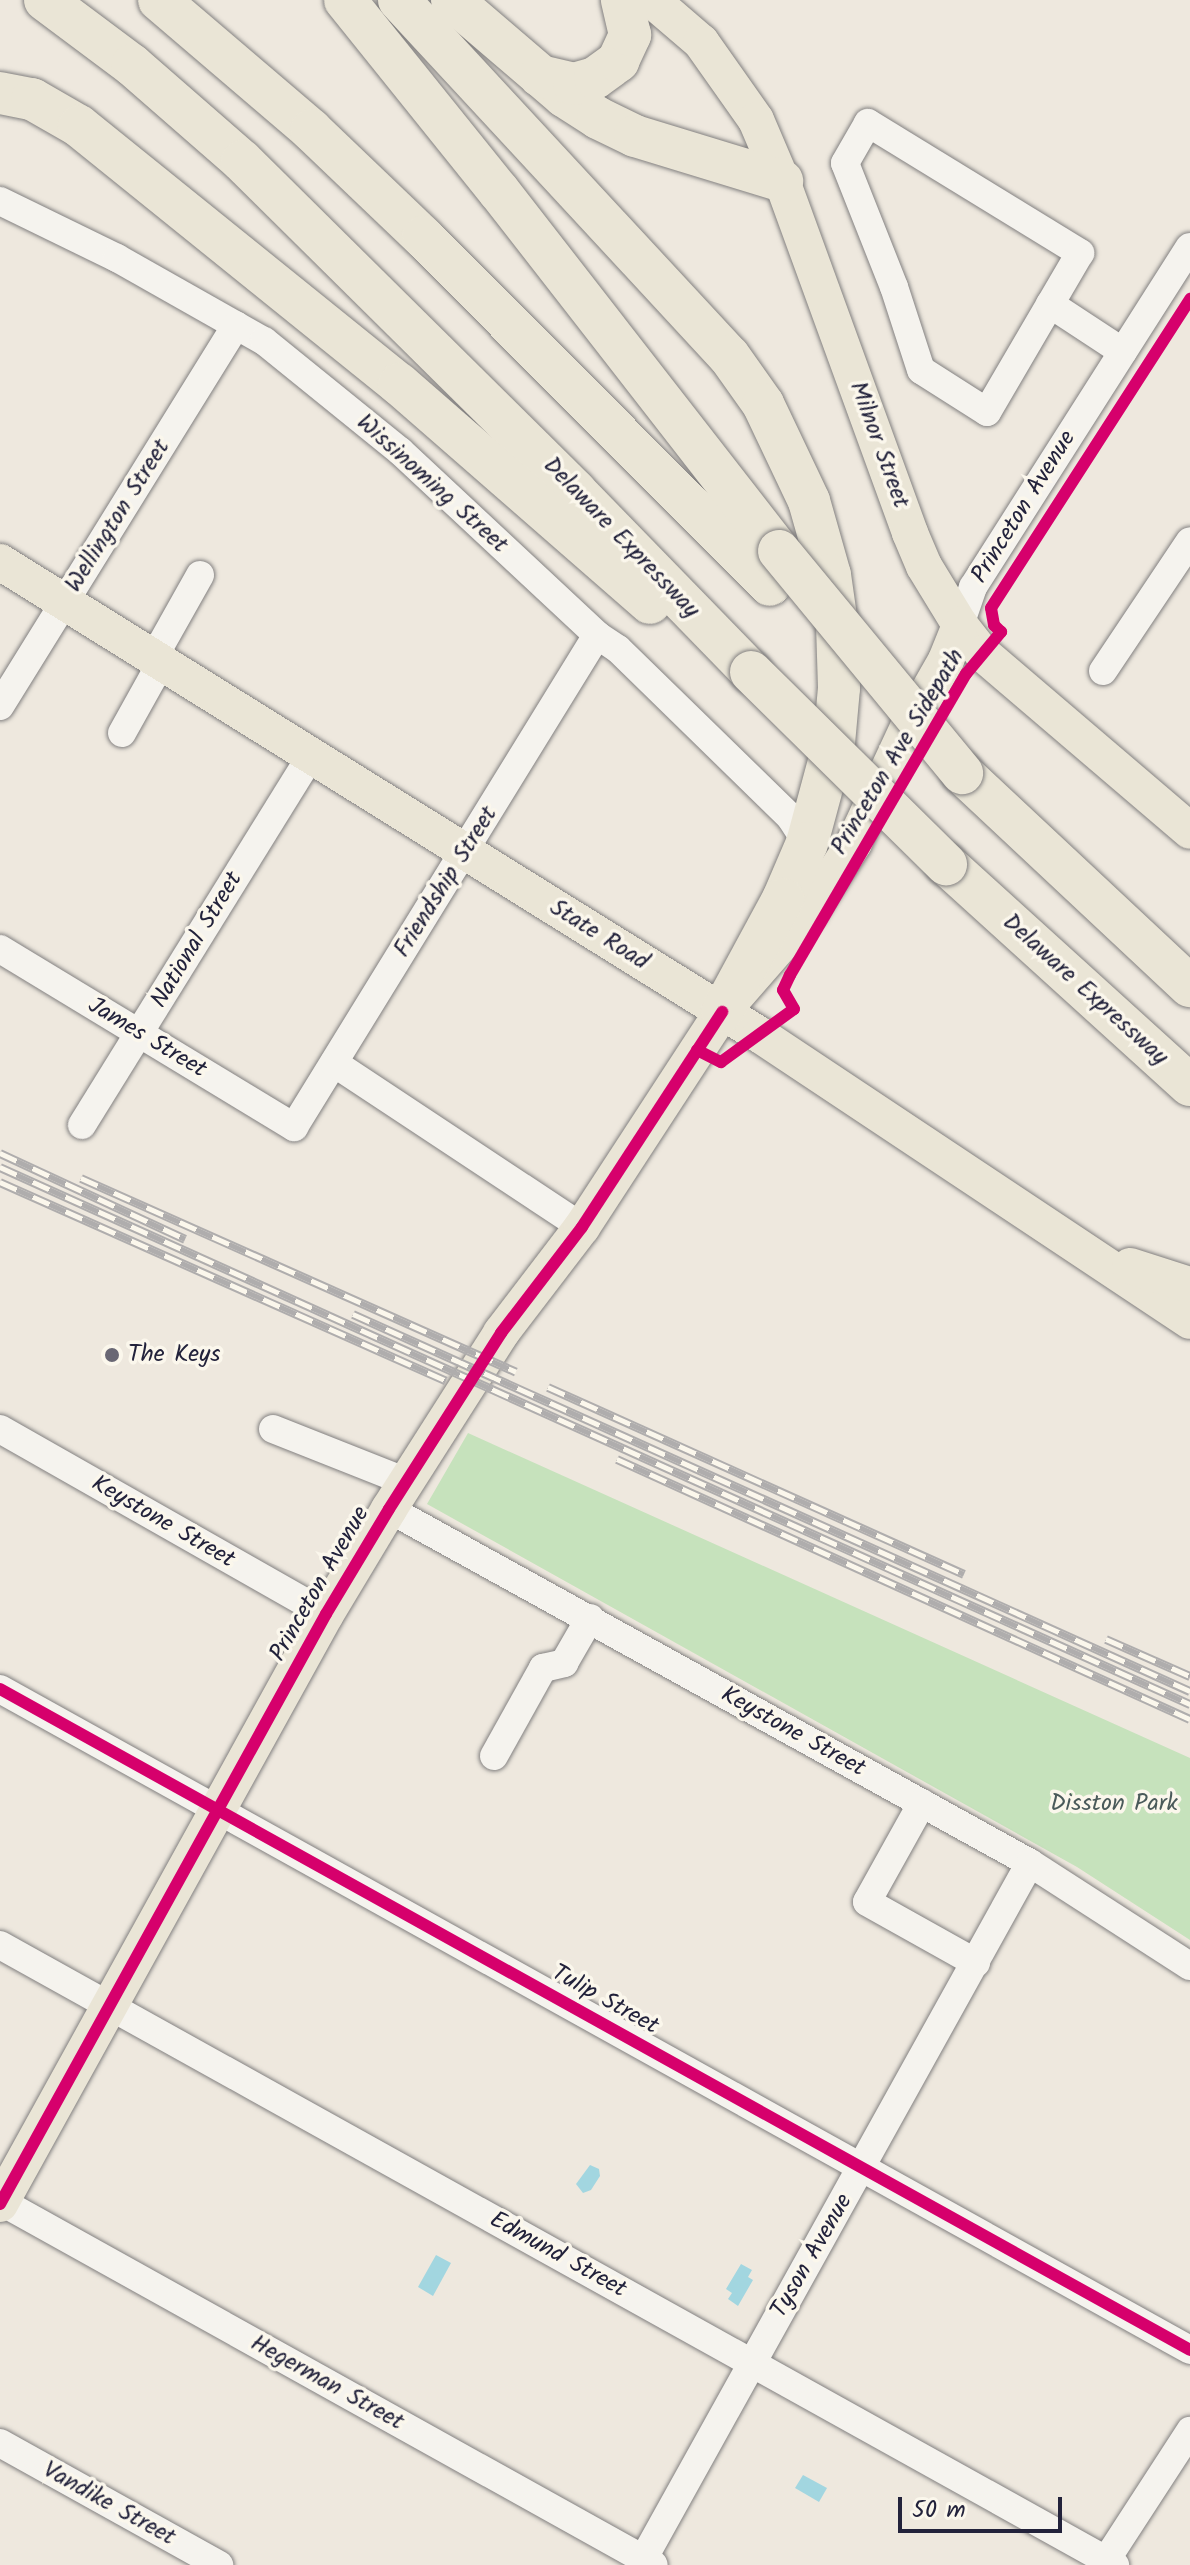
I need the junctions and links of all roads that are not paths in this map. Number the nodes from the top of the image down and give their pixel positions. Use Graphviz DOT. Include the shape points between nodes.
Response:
graph roads {
  1 [pos="45,0"];
  2 [pos="159,0"];
  3 [pos="345,0"];
  4 [pos="399,0"];
  5 [pos="452,0"];
  6 [pos="622,0"];
  7 [pos="652,0"];
  8 [pos="540,76"];
  9 [pos="0,93"];
  10 [pos="782,181"];
  11 [pos="0,201"];
  12 [pos="1190,247"];
  13 [pos="1050,304"];
  14 [pos="236,325"];
  15 [pos="1123,352"];
  16 [pos="1190,541"];
  17 [pos="0,562"];
  18 [pos="775,568"];
  19 [pos="200,575"];
  20 [pos="64,601"];
  21 [pos="960,625"];
  22 [pos="597,635"];
  23 [pos="158,659"];
  24 [pos="1103,671"];
  25 [pos="750,681"];
  26 [pos="0,706"];
  27 [pos="122,733"];
  28 [pos="311,755"];
  29 [pos="1190,831"];
  30 [pos="807,843"];
  31 [pos="465,852"];
  32 [pos="0,949"];
  33 [pos="1190,986"];
  34 [pos="722,1012"];
  35 [pos="140,1034"];
  36 [pos="334,1063"];
  37 [pos="1190,1085"];
  38 [pos="82,1125"];
  39 [pos="294,1127"];
  40 [pos="582,1227"];
  41 [pos="1073,1242"];
  42 [pos="1190,1285"];
  43 [pos="1190,1321"];
  44 [pos="0,1429"];
  45 [pos="273,1429"];
  46 [pos="398,1495"];
  47 [pos="326,1614"];
  48 [pos="590,1618"];
  49 [pos="0,1689"];
  50 [pos="494,1756"];
  51 [pos="922,1803"];
  52 [pos="216,1812"];
  53 [pos="1030,1863"];
  54 [pos="0,1945"];
  55 [pos="976,1963"];
  56 [pos="1190,1966"];
  57 [pos="109,2005"];
  58 [pos="863,2167"];
  59 [pos="0,2202"];
  60 [pos="1190,2350"];
  61 [pos="752,2362"];
  62 [pos="1190,2431"];
  63 [pos="0,2443"];
  64 [pos="646,2563"];
  65 [pos="1108,2563"];
  66 [pos="219,2565"];
  1 -- 25 [label="highway, Delaware Expressway" via="132,65 242,161"];
  2 -- 18 [label="highway" via="311,130 564,375"];
  3 -- 18 [label="highway" via="489,178"];
  4 -- 30 [label="highway" via="729,356 791,457 820,538 837,624 834,743"];
  5 -- 8 [label="highway"];
  6 -- 8 [label="highway" via="630,35 618,61 595,78 574,84"];
  7 -- 10 [label="main road, Milnor Street" via="701,42 731,82 756,120"];
  8 -- 10 [label="highway" via="598,118 635,136"];
  9 -- 25 [label="highway" via="32,99 79,126 399,384"];
  10 -- 21 [label="main road, Milnor Street" via="910,533"];
  11 -- 14 [label="street, Wissinoming Street"];
  12 -- 15 [label="street, Princeton Avenue"];
  13 -- 13 [label="street" via="987,412 921,370 845,163 868,123 1080,253"];
  13 -- 15 [label="street"];
  14 -- 20 [label="street, Wellington Street"];
  14 -- 22 [label="street, Wissinoming Street" via="264,341 400,451"];
  15 -- 21 [label="street, Princeton Avenue" via="973,587"];
  16 -- 24 [label="street"];
  17 -- 20 [label="main road, State Road"];
  18 -- 33 [label="highway, bridge" via="962,773"];
  19 -- 23 [label="street"];
  20 -- 23 [label="main road, State Road"];
  20 -- 26 [label="street, Wellington Street"];
  21 -- 29 [label="main road, Milnor Street" via="993,663"];
  21 -- 34 [label="main road, Princeton Avenue" via="854,843 810,911"];
  22 -- 30 [label="street, Wissinoming Street" via="618,649 772,798"];
  22 -- 31 [label="street, Friendship Street"];
  23 -- 27 [label="street"];
  23 -- 28 [label="main road, State Road"];
  25 -- 37 [label="highway, Delaware Expressway, bridge"];
  28 -- 31 [label="main road, State Road"];
  28 -- 35 [label="street, National Street"];
  30 -- 34 [label="highway"];
  31 -- 34 [label="main road, State Road"];
  31 -- 36 [label="street, Friendship Street"];
  32 -- 35 [label="street, James Street"];
  34 -- 40 [label="main road, Princeton Avenue"];
  34 -- 41 [label="main road, State Road"];
  35 -- 38 [label="street, National Street"];
  35 -- 39 [label="street, James Street"];
  36 -- 39 [label="street, Friendship Street"];
  36 -- 40 [label="street"];
  40 -- 46 [label="main road, Princeton Avenue" via="501,1333"];
  41 -- 42 [label="main road"];
  41 -- 43 [label="main road, State Road"];
  44 -- 47 [label="street, Keystone Street"];
  45 -- 46 [label="street, Keystone Street"];
  46 -- 47 [label="main road, Princeton Avenue"];
  46 -- 48 [label="street, Keystone Street"];
  47 -- 52 [label="main road, Princeton Avenue"];
  48 -- 50 [label="street" via="564,1663 543,1668"];
  48 -- 51 [label="street, Keystone Street"];
  49 -- 52 [label="street, Tulip Street"];
  51 -- 53 [label="street, Keystone Street"];
  51 -- 55 [label="street" via="867,1902"];
  52 -- 57 [label="main road, Princeton Avenue"];
  52 -- 58 [label="street, Tulip Street"];
  53 -- 55 [label="street, Tyson Avenue"];
  53 -- 56 [label="street, Keystone Street"];
  54 -- 57 [label="street, Edmund Street"];
  55 -- 58 [label="street, Tyson Avenue"];
  57 -- 59 [label="main road, Princeton Avenue"];
  57 -- 61 [label="street, Edmund Street"];
  58 -- 60 [label="street, Tulip Street"];
  58 -- 61 [label="street, Tyson Avenue"];
  59 -- 64 [label="street, Hegerman Street"];
  61 -- 64 [label="street, Tyson Avenue"];
  61 -- 65 [label="street, Edmund Street"];
  62 -- 65 [label="street"];
  63 -- 66 [label="street, Vandike Street"];
}
